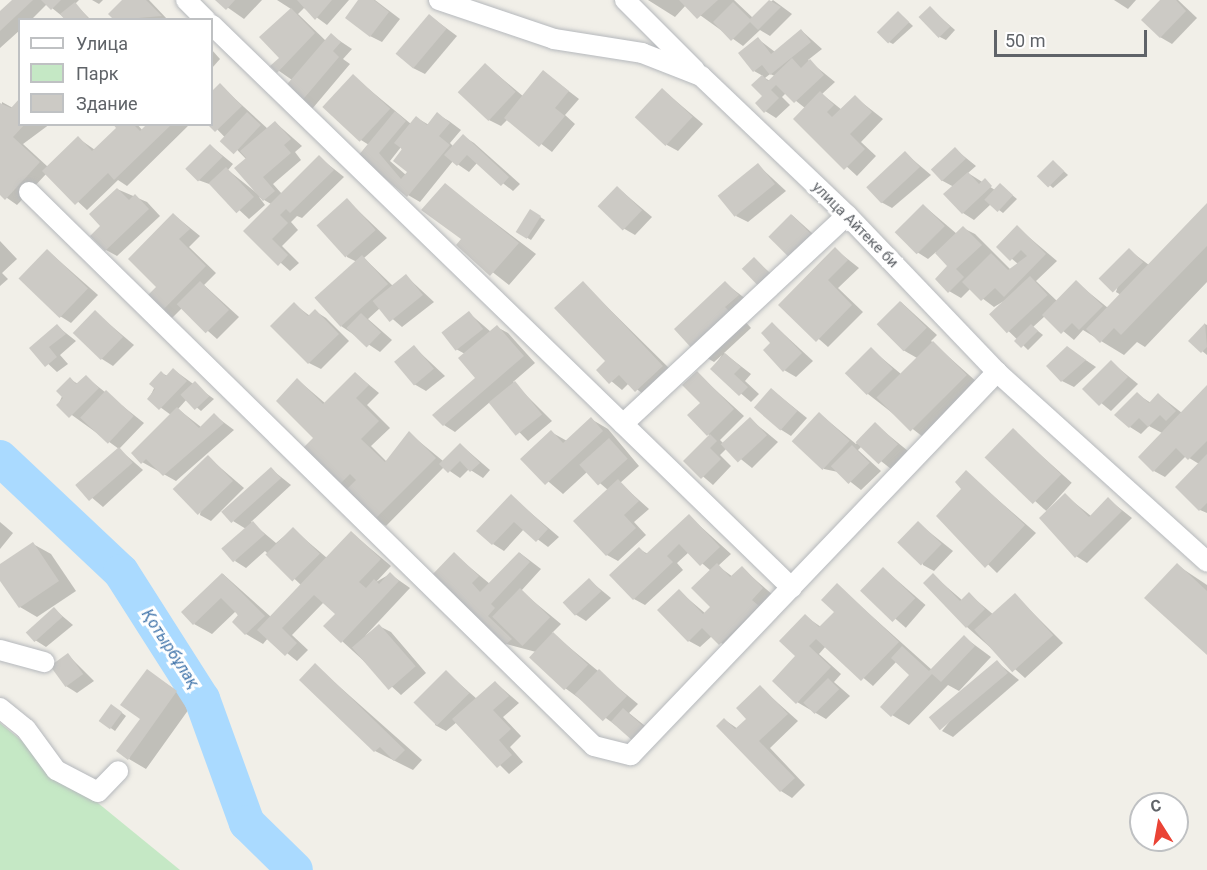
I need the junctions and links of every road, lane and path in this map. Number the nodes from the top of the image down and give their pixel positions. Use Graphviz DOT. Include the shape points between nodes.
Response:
graph roads {
  1 [pos="186,0"];
  2 [pos="439,0"];
  3 [pos="625,0"];
  4 [pos="204,18"];
  5 [pos="213,26"];
  6 [pos="701,76"];
  7 [pos="29,192"];
  8 [pos="847,215"];
  9 [pos="998,372"];
  10 [pos="623,424"];
  11 [pos="1207,562"];
  12 [pos="792,588"];
  13 [pos="0,651"];
  14 [pos="44,662"];
  15 [pos="0,708"];
  16 [pos="118,771"];
  1 -- 4 [label="street"];
  2 -- 6 [label="street, улица Айтеке би" via="554,39 642,53"];
  3 -- 6 [label="street"];
  5 -- 10 [label="street"];
  6 -- 8 [label="street, улица Айтеке би"];
  7 -- 12 [label="street" via="594,746 631,755"];
  8 -- 9 [label="street, улица Айтеке би"];
  8 -- 10 [label="street"];
  9 -- 11 [label="street, улица Айтеке би"];
  9 -- 12 [label="street"];
  10 -- 12 [label="street"];
  13 -- 14 [label="street"];
  15 -- 16 [label="street" via="26,729 56,770 99,792"];
}
